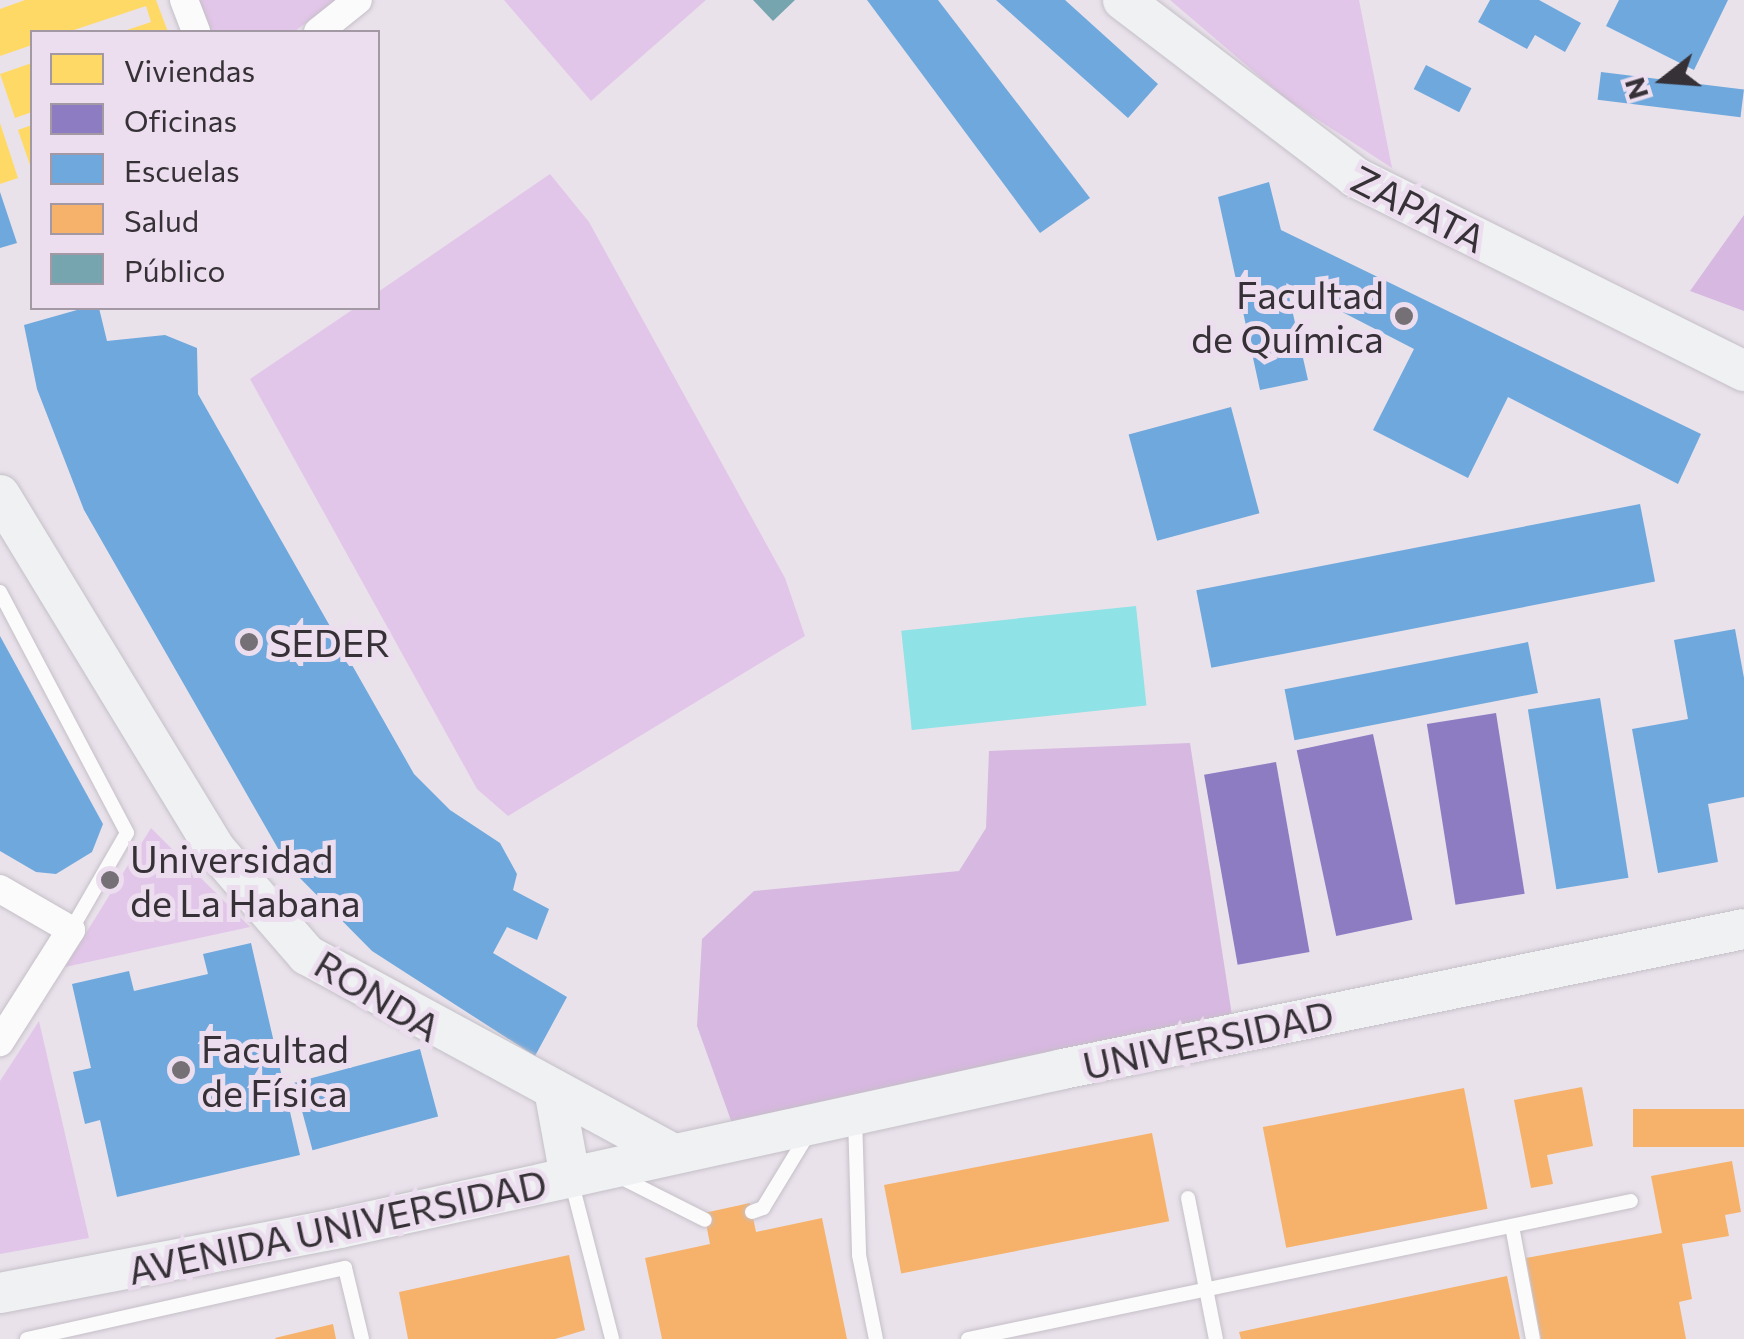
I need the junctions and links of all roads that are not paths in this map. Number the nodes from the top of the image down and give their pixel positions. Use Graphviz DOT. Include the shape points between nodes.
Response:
graph roads {
  1 [pos="184,0"];
  2 [pos="358,0"];
  3 [pos="1123,0"];
  4 [pos="195,30"];
  5 [pos="320,30"];
  6 [pos="1744,370"];
  7 [pos="0,495"];
  8 [pos="0,592"];
  9 [pos="0,888"];
  10 [pos="1744,929"];
  11 [pos="72,930"];
  12 [pos="0,1042"];
  13 [pos="559,1114"];
  14 [pos="837,1118"];
  15 [pos="674,1154"];
  16 [pos="585,1174"];
  17 [pos="524,1188"];
  18 [pos="1188,1198"];
  19 [pos="1631,1202"];
  20 [pos="752,1212"];
  21 [pos="705,1220"];
  22 [pos="1512,1226"];
  23 [pos="1206,1292"];
  24 [pos="0,1293"];
  25 [pos="27,1339"];
  26 [pos="362,1339"];
  27 [pos="612,1339"];
  28 [pos="876,1339"];
  29 [pos="968,1339"];
  30 [pos="1216,1339"];
  31 [pos="1533,1339"];
  1 -- 4 [label="street"];
  2 -- 5 [label="street"];
  3 -- 6 [label="main road, ZAPATA" via="1355,177"];
  7 -- 13 [label="main road, RONDA" via="216,850 307,956"];
  8 -- 11 [label="lane" via="127,832"];
  9 -- 11 [label="street"];
  10 -- 14 [label="main road, UNIVERSIDAD"];
  11 -- 12 [label="street"];
  13 -- 15 [label="main road, RONDA"];
  13 -- 16 [label="main road"];
  13 -- 17 [label="main road" via="550,1170"];
  14 -- 15 [label="main road, UNIVERSIDAD"];
  14 -- 20 [label="lane" via="791,1154 763,1208"];
  14 -- 28 [label="lane"];
  15 -- 16 [label="main road, AVENIDA UNIVERSIDAD"];
  16 -- 17 [label="main road, AVENIDA UNIVERSIDAD"];
  16 -- 21 [label="lane"];
  16 -- 27 [label="lane"];
  17 -- 24 [label="main road, AVENIDA UNIVERSIDAD"];
  18 -- 23 [label="lane"];
  19 -- 22 [label="lane"];
  22 -- 23 [label="lane"];
  22 -- 31 [label="lane"];
  23 -- 29 [label="lane"];
  23 -- 30 [label="lane"];
  25 -- 26 [label="lane" via="345,1268"];
}
